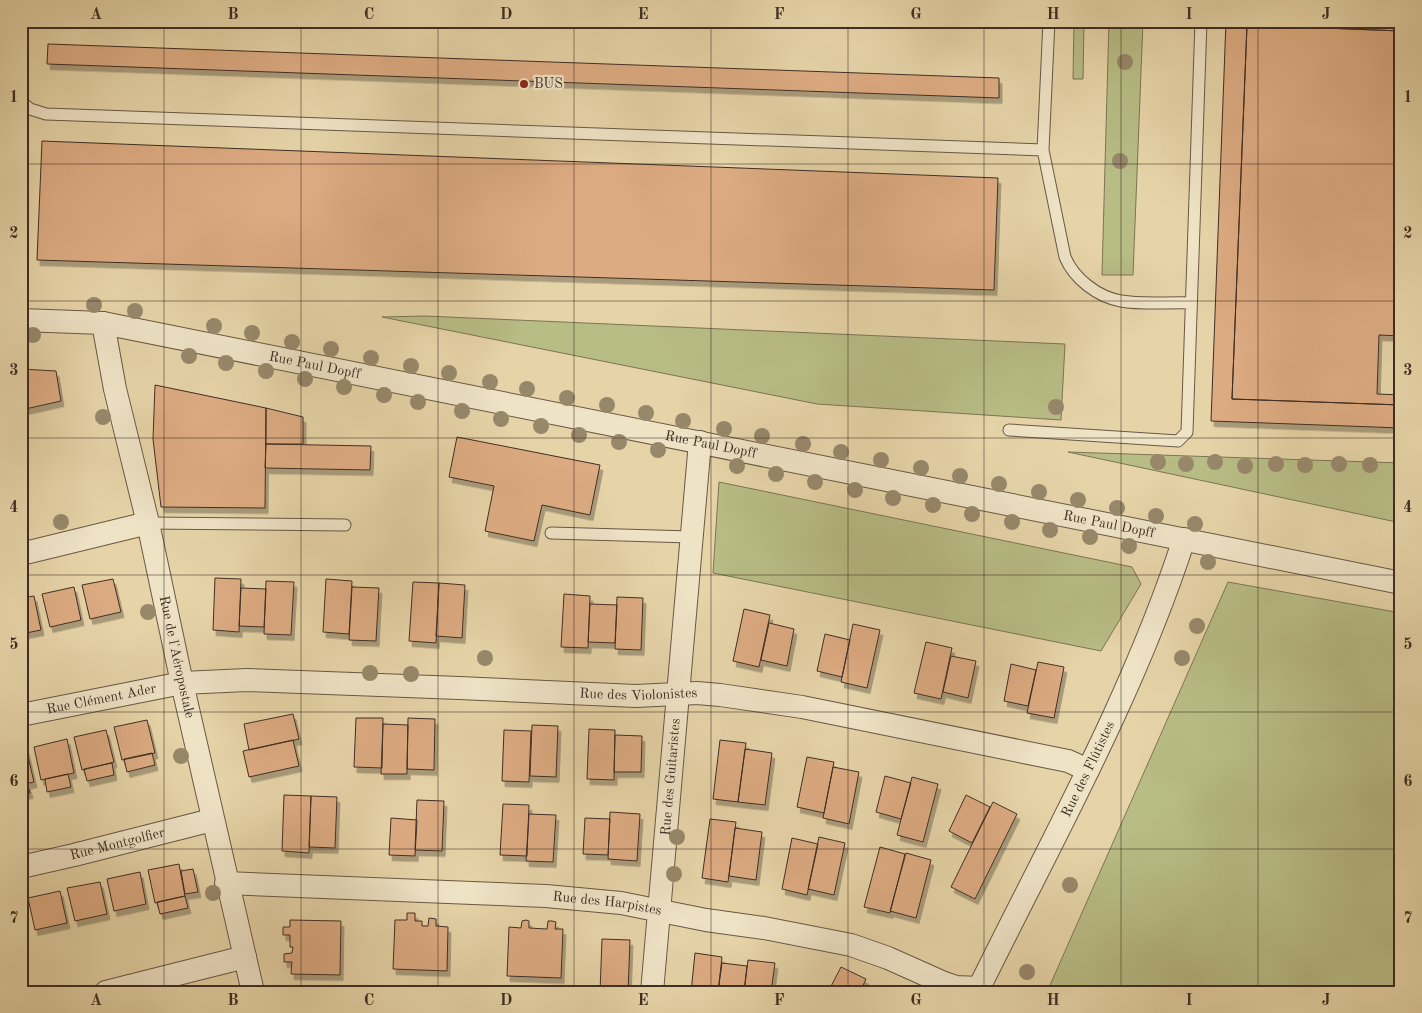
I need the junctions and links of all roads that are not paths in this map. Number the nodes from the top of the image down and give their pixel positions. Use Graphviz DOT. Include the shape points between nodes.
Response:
graph roads {
  1 [pos="1049,21"];
  2 [pos="1200,21"];
  3 [pos="21,101"];
  4 [pos="1043,150"];
  5 [pos="1191,303"];
  6 [pos="21,320"];
  7 [pos="103,324"];
  8 [pos="1009,430"];
  9 [pos="700,442"];
  10 [pos="148,523"];
  11 [pos="345,525"];
  12 [pos="551,533"];
  13 [pos="692,537"];
  14 [pos="1184,539"];
  15 [pos="21,554"];
  16 [pos="1401,583"];
  17 [pos="182,683"];
  18 [pos="678,694"];
  19 [pos="21,715"];
  20 [pos="1088,770"];
  21 [pos="212,820"];
  22 [pos="21,867"];
  23 [pos="226,883"];
  24 [pos="660,909"];
  25 [pos="245,956"];
  26 [pos="978,990"];
  27 [pos="106,992"];
  28 [pos="252,992"];
  29 [pos="652,992"];
  1 -- 4 [label="lane"];
  2 -- 5 [label="lane"];
  3 -- 4 [label="lane" via="30,109 46,114"];
  4 -- 5 [label="lane" via="1065,257 1080,279 1105,296 1122,301"];
  5 -- 8 [label="lane" via="1187,432 1178,440"];
  6 -- 7 [label="street, Rue Paul Dopff"];
  7 -- 9 [label="street, Rue Paul Dopff"];
  7 -- 10 [label="street, Rue de l'Aéropostale" via="115,389"];
  9 -- 13 [label="street, Rue des Guitaristes"];
  9 -- 14 [label="street, Rue Paul Dopff"];
  10 -- 11 [label="lane"];
  10 -- 15 [label="street"];
  10 -- 17 [label="street, Rue de l'Aéropostale"];
  12 -- 13 [label="lane"];
  13 -- 18 [label="street, Rue des Guitaristes"];
  14 -- 16 [label="street, Rue Paul Dopff"];
  14 -- 20 [label="street, Rue des Flûtistes" via="1156,621"];
  17 -- 18 [label="street, Rue des Violonistes" via="247,680 636,696"];
  17 -- 19 [label="street, Rue Clément Ader"];
  17 -- 21 [label="street, Rue de l'Aéropostale"];
  18 -- 20 [label="street, Rue des Violonistes" via="720,695 802,708 1068,761"];
  18 -- 24 [label="street, Rue des Guitaristes"];
  20 -- 26 [label="street, Rue des Flûtistes"];
  21 -- 22 [label="street, Rue Montgolfier"];
  21 -- 23 [label="street, Rue de l'Aéropostale"];
  23 -- 24 [label="street, Rue des Harpistes" via="546,896"];
  23 -- 25 [label="street, Rue de l'Aéropostale"];
  24 -- 26 [label="street, Rue des Harpistes" via="851,945 944,983"];
  24 -- 29 [label="street, Rue des Guitaristes"];
  25 -- 27 [label="street"];
  25 -- 28 [label="street, Rue de l'Aéropostale"];
}
